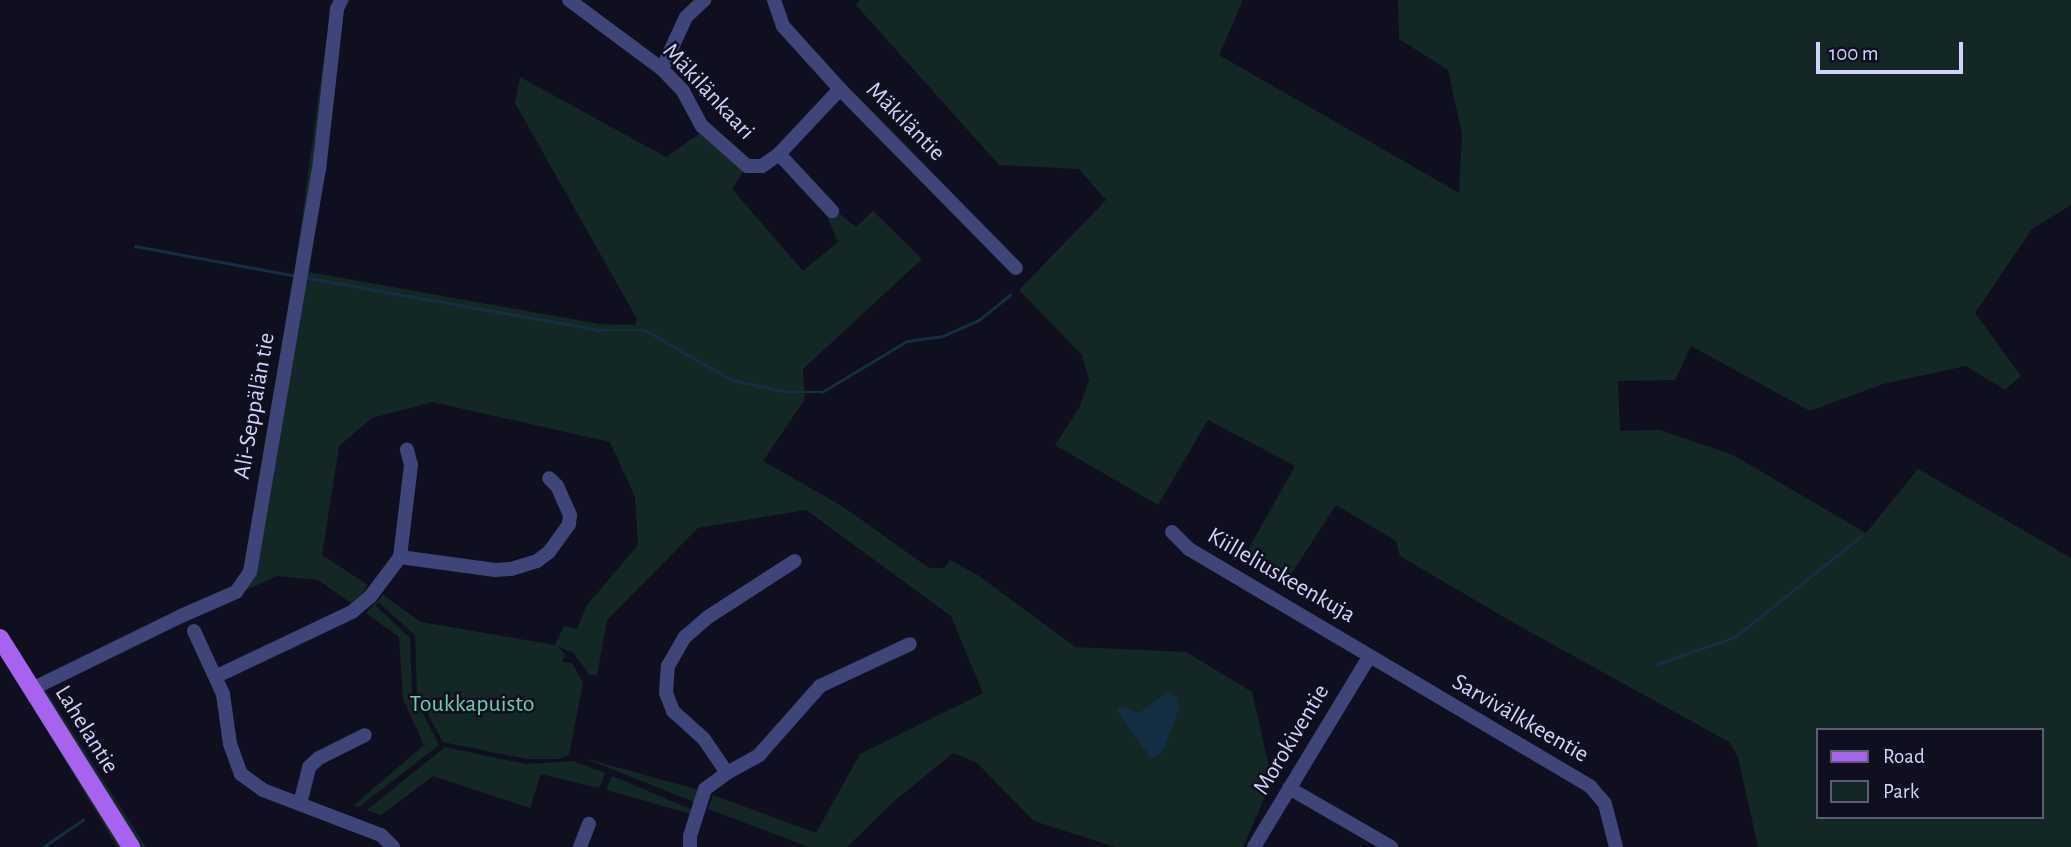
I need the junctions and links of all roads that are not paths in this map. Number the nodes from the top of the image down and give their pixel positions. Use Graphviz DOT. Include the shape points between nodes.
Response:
graph roads {
  1 [pos="341,0"];
  2 [pos="569,0"];
  3 [pos="704,0"];
  4 [pos="775,0"];
  5 [pos="662,69"];
  6 [pos="840,89"];
  7 [pos="779,154"];
  8 [pos="832,211"];
  9 [pos="1016,268"];
  10 [pos="407,450"];
  11 [pos="549,478"];
  12 [pos="1172,533"];
  13 [pos="400,557"];
  14 [pos="795,561"];
  15 [pos="194,631"];
  16 [pos="0,638"];
  17 [pos="910,644"];
  18 [pos="1369,657"];
  19 [pos="217,676"];
  20 [pos="32,689"];
  21 [pos="365,736"];
  22 [pos="727,773"];
  23 [pos="1289,788"];
  24 [pos="300,804"];
  25 [pos="589,824"];
  26 [pos="131,847"];
  27 [pos="393,847"];
  28 [pos="580,847"];
  29 [pos="690,847"];
  30 [pos="1254,847"];
  31 [pos="1391,847"];
  32 [pos="1616,847"];
  1 -- 20 [label="street, Ali-Seppälän tie" via="319,170 250,572 236,592"];
  2 -- 5 [label="street, Mäkilänkaari"];
  3 -- 5 [label="street" via="686,17"];
  4 -- 6 [label="street, Mäkiläntie" via="783,26"];
  5 -- 7 [label="street, Mäkilänkaari" via="683,91 702,125 747,166 762,166"];
  6 -- 7 [label="street, Mäkilänkaari"];
  6 -- 9 [label="street, Mäkiläntie"];
  7 -- 8 [label="street"];
  10 -- 13 [label="street" via="411,466"];
  11 -- 13 [label="street" via="562,496 569,524 537,561 495,570"];
  12 -- 18 [label="street, Kiilleliuskeenkuja" via="1188,549"];
  13 -- 19 [label="street" via="370,597 352,612"];
  14 -- 22 [label="street" via="708,617 685,637 668,666 666,693 673,711 704,739"];
  15 -- 19 [label="street"];
  16 -- 20 [label="main road, Lahelantie"];
  17 -- 22 [label="street" via="820,686 759,755"];
  18 -- 23 [label="street, Morokiventie"];
  18 -- 32 [label="street, Sarvivälkkeentie" via="1590,786 1605,804"];
  19 -- 24 [label="street" via="230,744 241,774 263,790"];
  20 -- 26 [label="main road, Lahelantie"];
  21 -- 24 [label="street" via="309,767"];
  22 -- 29 [label="street" via="705,789"];
  23 -- 30 [label="street, Morokiventie"];
  23 -- 31 [label="street"];
  24 -- 27 [label="street" via="381,835"];
  25 -- 28 [label="street"];
}
